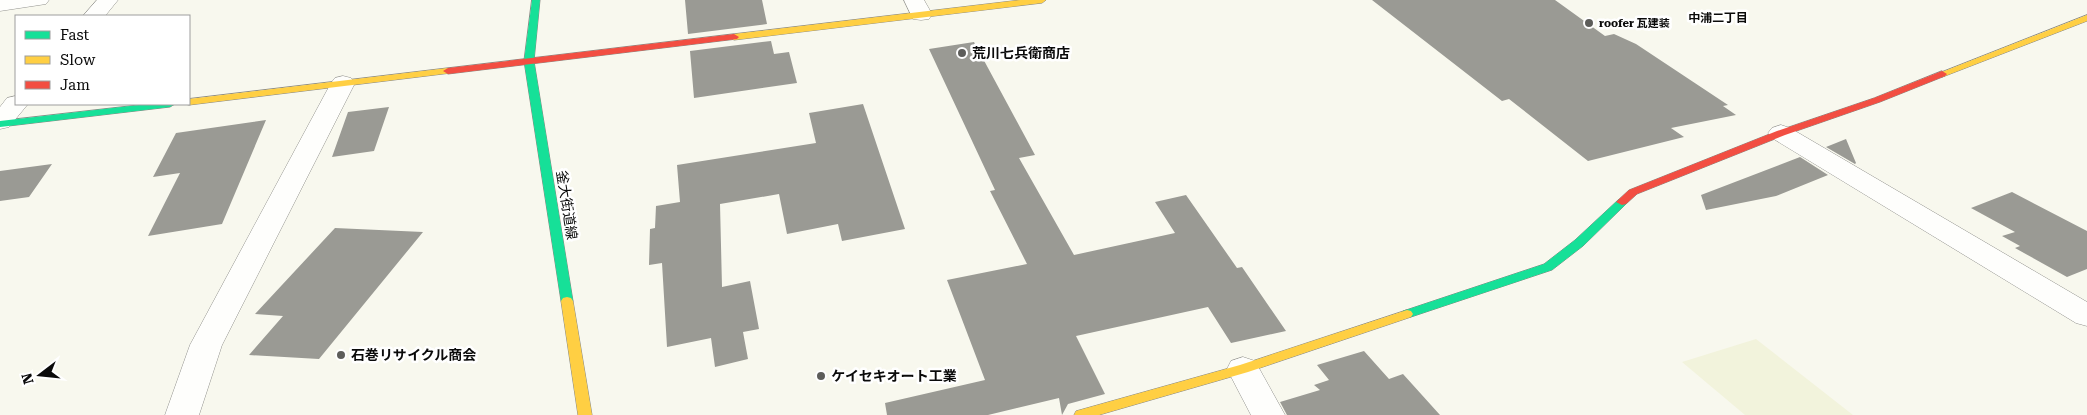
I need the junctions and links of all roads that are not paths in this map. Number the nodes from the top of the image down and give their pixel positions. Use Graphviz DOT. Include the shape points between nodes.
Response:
graph roads {
  1 [pos="39,0"];
  2 [pos="108,0"];
  3 [pos="536,0"];
  4 [pos="1042,0"];
  5 [pos="0,5"];
  6 [pos="918,7"];
  7 [pos="95,15"];
  8 [pos="2087,18"];
  9 [pos="529,61"];
  10 [pos="343,83"];
  11 [pos="190,102"];
  12 [pos="15,104"];
  13 [pos="161,105"];
  14 [pos="0,123"];
  15 [pos="1781,133"];
  16 [pos="2087,316"];
  17 [pos="1243,369"];
  18 [pos="182,415"];
  19 [pos="585,415"];
  20 [pos="1081,415"];
  21 [pos="1268,415"];
  1 -- 5 [label="street"];
  2 -- 7 [label="street"];
  3 -- 9 [label="street, 釜大街道線"];
  4 -- 6 [label="street"];
  6 -- 9 [label="street"];
  8 -- 15 [label="street" via="1877,100"];
  9 -- 10 [label="street"];
  9 -- 19 [label="street, 釜大街道線"];
  10 -- 11 [label="street"];
  10 -- 18 [label="street" via="206,345"];
  12 -- 14 [label="street"];
  13 -- 14 [label="street"];
  15 -- 16 [label="street"];
  15 -- 17 [label="street" via="1633,192 1579,243 1548,267"];
  17 -- 20 [label="street"];
  17 -- 21 [label="street"];
}
